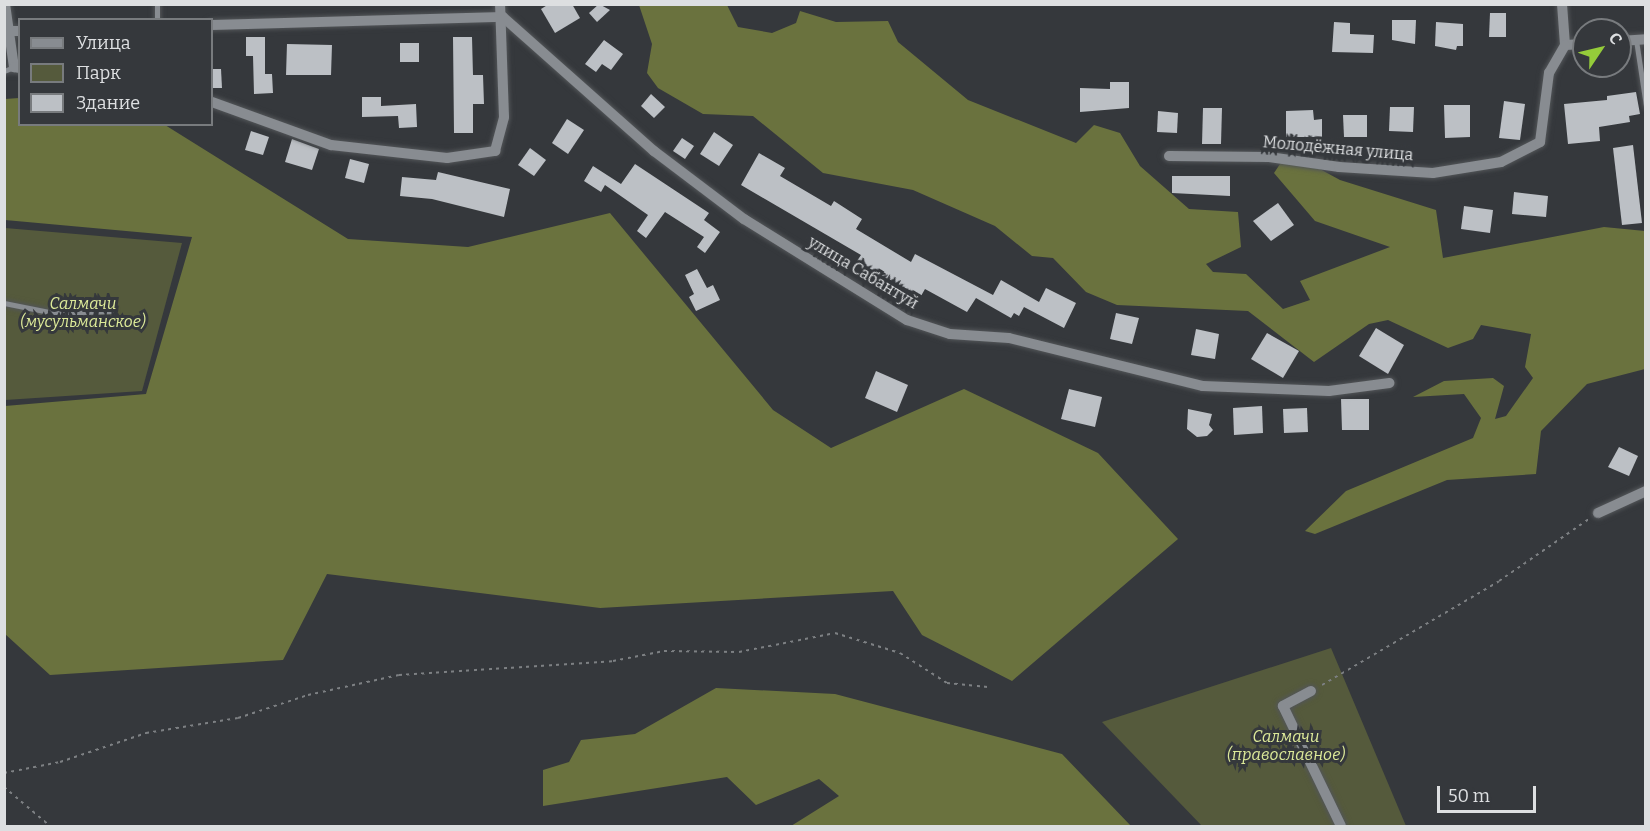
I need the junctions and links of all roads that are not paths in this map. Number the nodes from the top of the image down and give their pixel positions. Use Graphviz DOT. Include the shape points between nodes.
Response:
graph roads {
  1 [pos="5,4"];
  2 [pos="500,4"];
  3 [pos="1562,4"];
  4 [pos="503,17"];
  5 [pos="213,25"];
  6 [pos="11,31"];
  7 [pos="1641,39"];
  8 [pos="1565,45"];
  9 [pos="1572,45"];
  10 [pos="13,69"];
  11 [pos="213,102"];
  12 [pos="1646,106"];
  13 [pos="1169,156"];
  14 [pos="4,303"];
  15 [pos="111,311"];
  16 [pos="1389,383"];
  17 [pos="1646,491"];
  18 [pos="1598,513"];
  19 [pos="1311,692"];
  20 [pos="1341,826"];
  1 -- 6 [label="street"];
  2 -- 4 [label="street"];
  3 -- 8 [label="street"];
  4 -- 5 [label="street"];
  4 -- 11 [label="street" via="504,117 495,151 447,158 331,144"];
  4 -- 16 [label="street, улица Сабантуй" via="645,143 744,219 906,320 950,334 1009,338 1203,386 1329,391"];
  6 -- 10 [label="street"];
  7 -- 12 [label="lane"];
  8 -- 9 [label="street"];
  8 -- 13 [label="street, Молодёжная улица" via="1549,73 1540,142 1501,162 1433,172 1339,167 1269,157"];
  14 -- 15 [label="lane" via="54,313"];
  17 -- 18 [label="street"];
  19 -- 20 [label="street" via="1283,706"];
}
